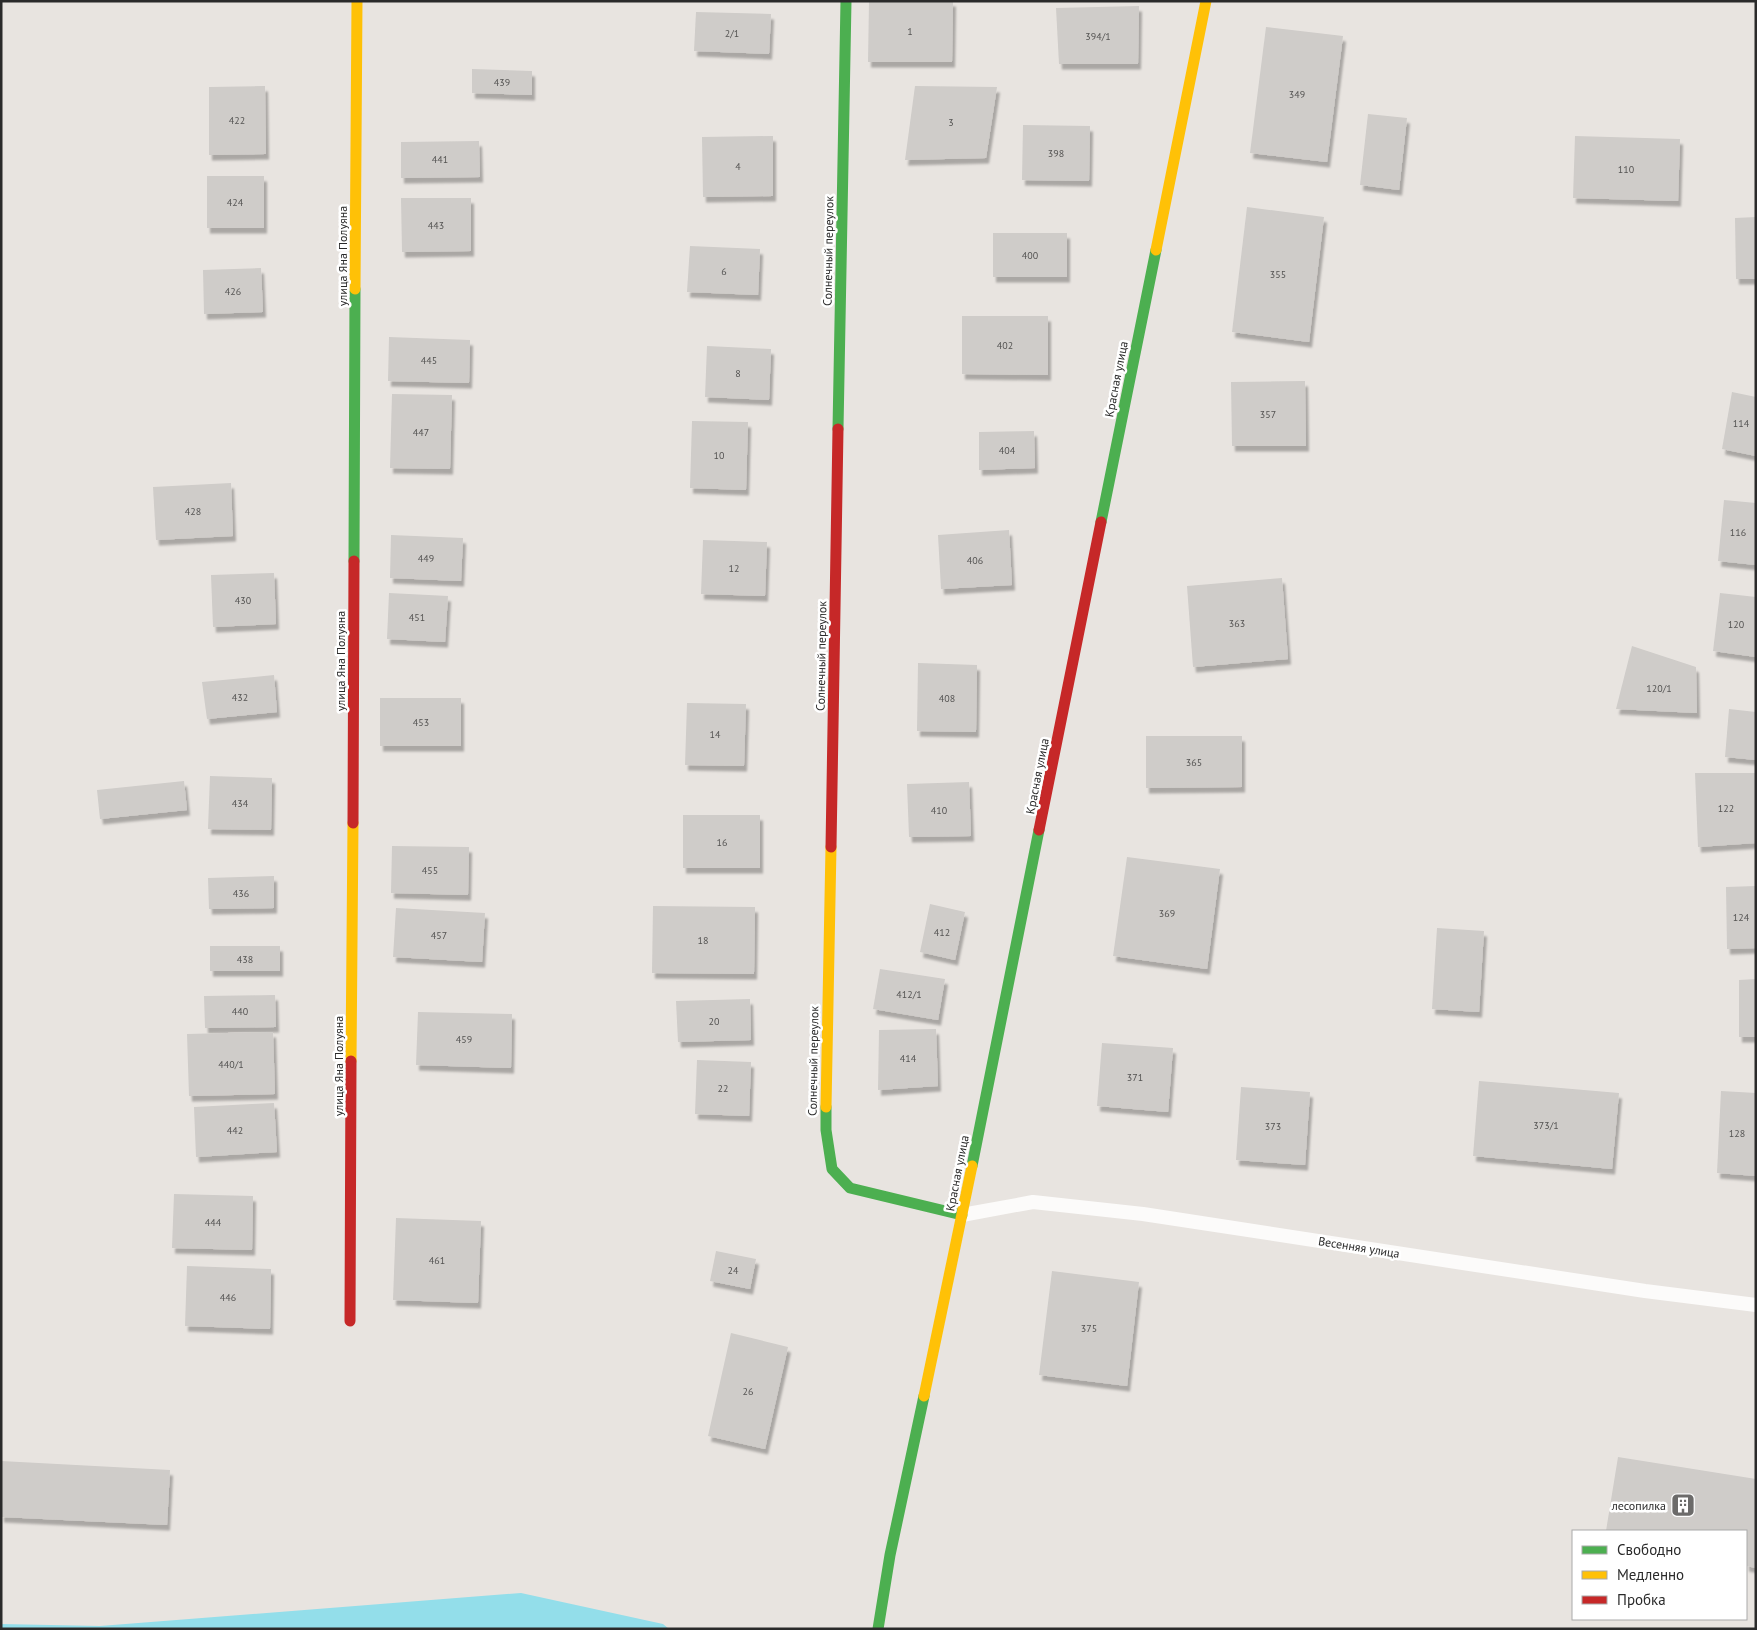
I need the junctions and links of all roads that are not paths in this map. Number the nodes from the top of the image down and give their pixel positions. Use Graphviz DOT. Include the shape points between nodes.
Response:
graph roads {
  1 [pos="357,1"];
  2 [pos="846,1"];
  3 [pos="1206,1"];
  4 [pos="962,1215"];
  5 [pos="1756,1305"];
  6 [pos="350,1321"];
  7 [pos="878,1629"];
  1 -- 6 [label="street, улица Яна Полуяна"];
  2 -- 4 [label="street, Солнечный переулок" via="826,1130 832,1168 850,1188"];
  3 -- 4 [label="street, Красная улица"];
  4 -- 5 [label="lane, Весенняя улица" via="1033,1202 1143,1214"];
  4 -- 7 [label="street, Красная улица" via="890,1556"];
}
